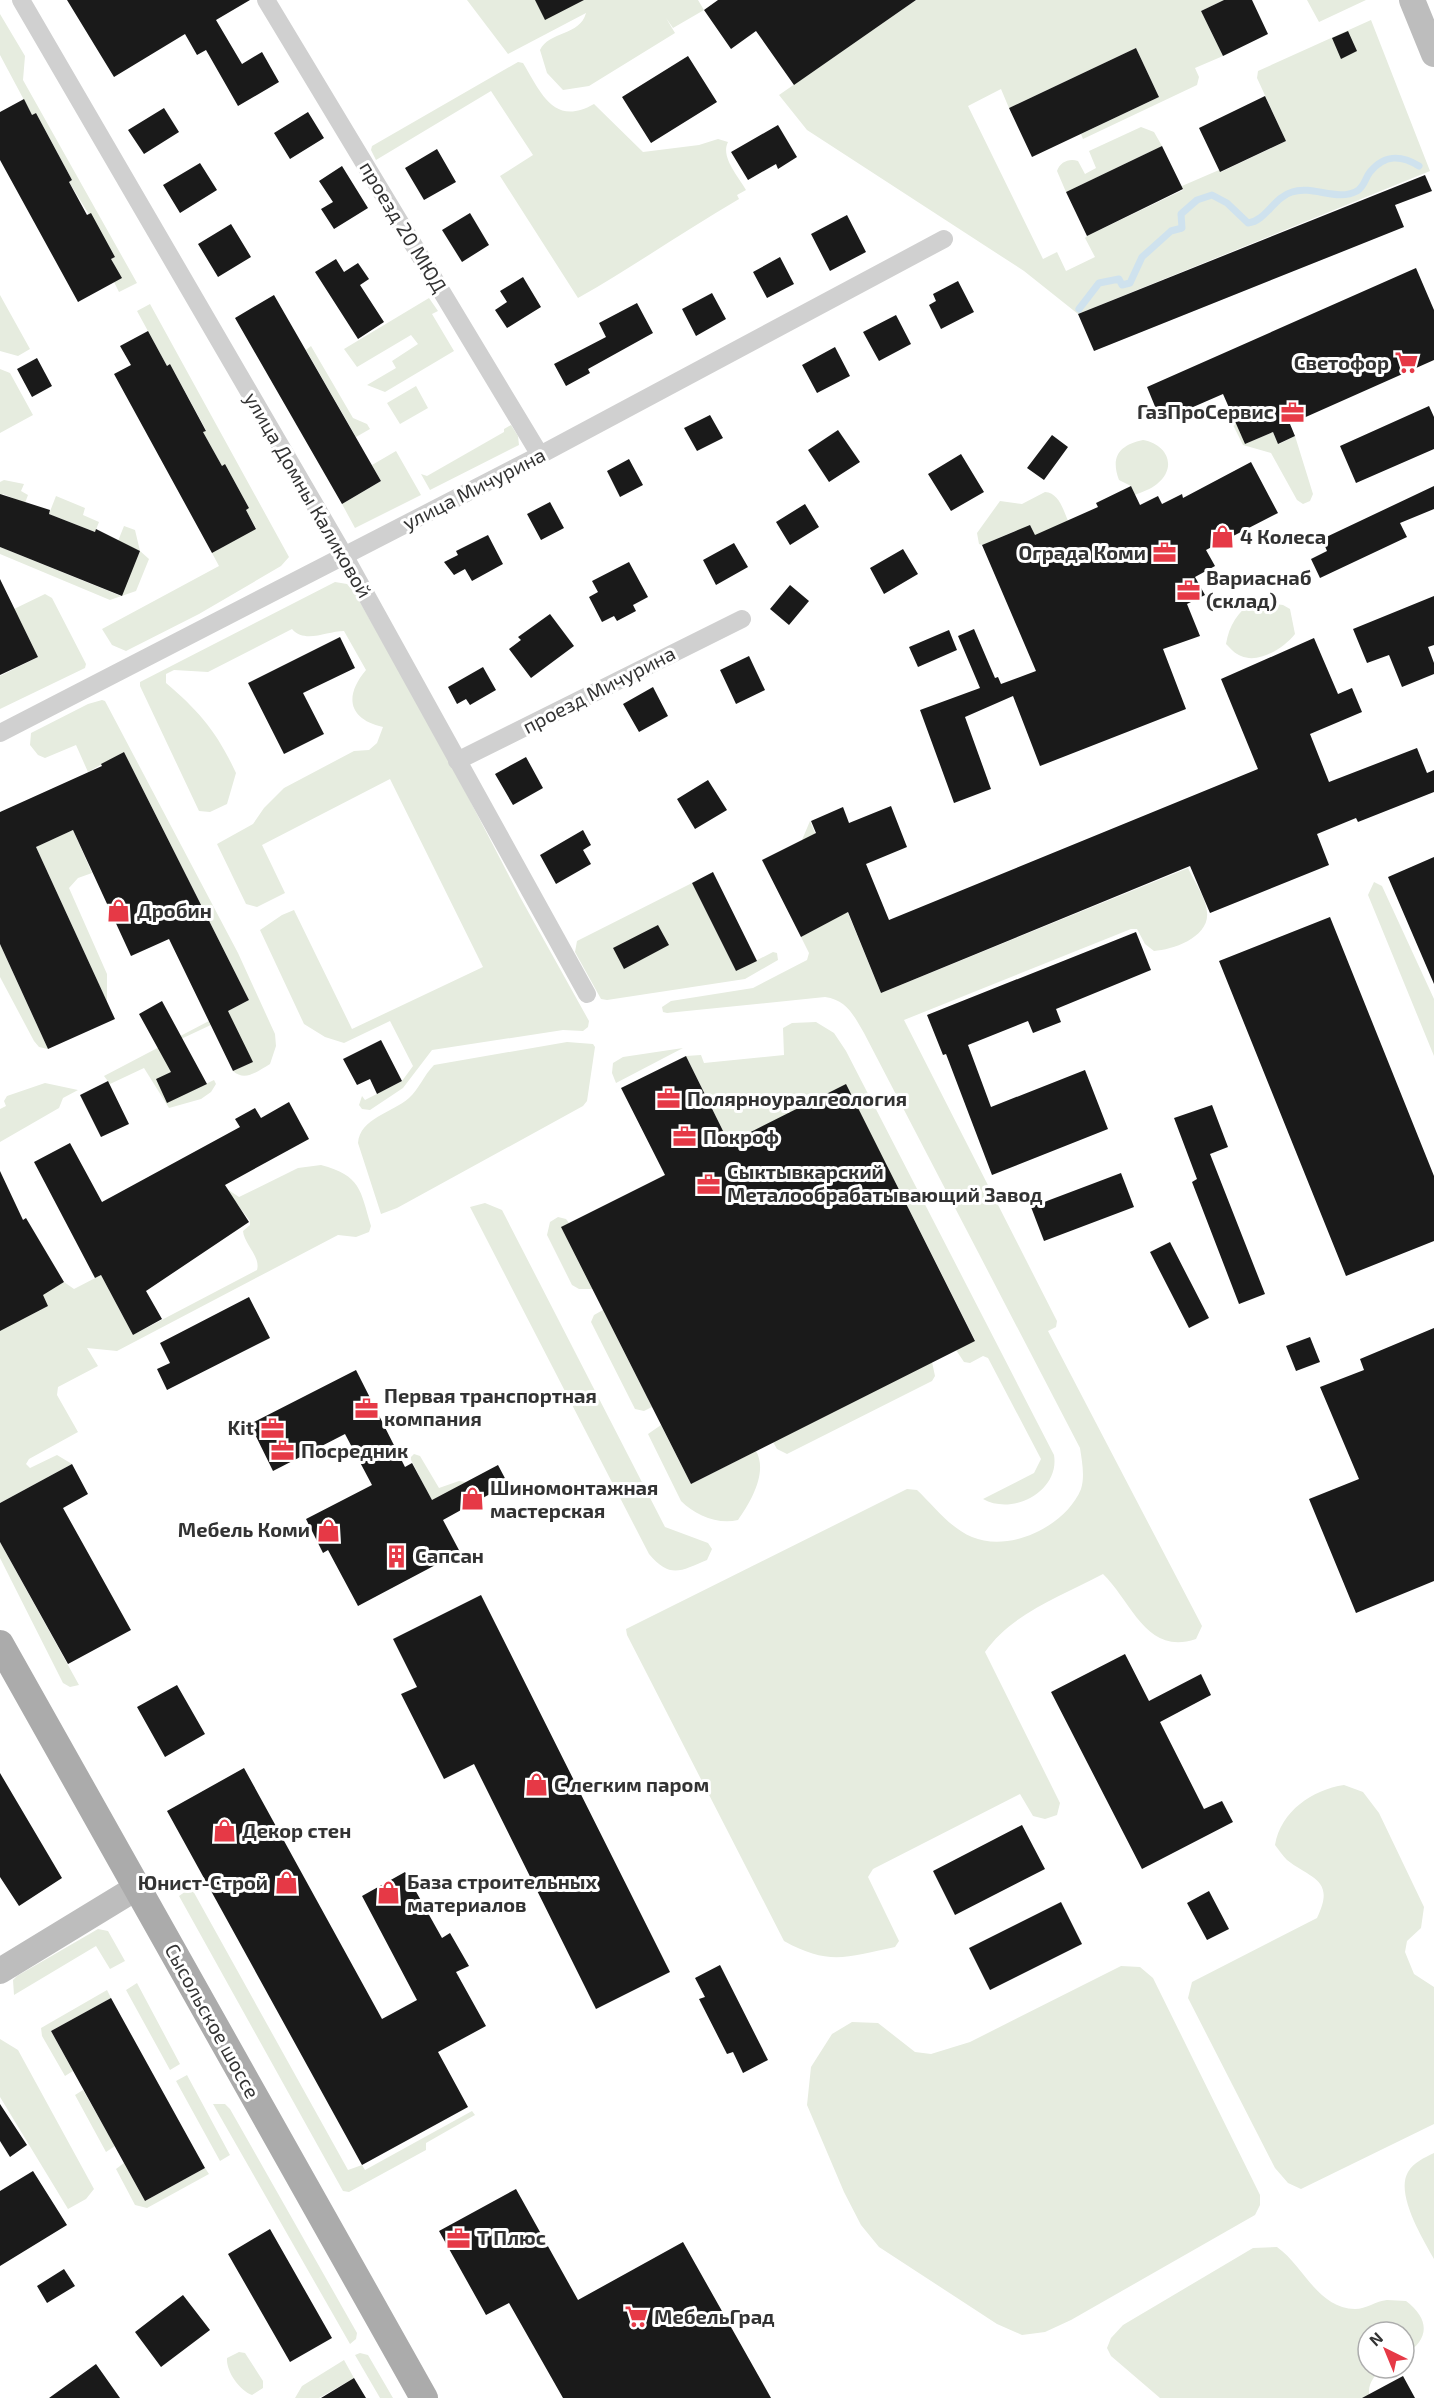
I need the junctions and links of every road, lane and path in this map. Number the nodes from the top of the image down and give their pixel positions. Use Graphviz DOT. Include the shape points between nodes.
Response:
graph roads {
  1 [pos="21,0"];
  2 [pos="266,0"];
  3 [pos="1412,0"];
  4 [pos="1434,54"];
  5 [pos="944,239"];
  6 [pos="540,455"];
  7 [pos="344,555"];
  8 [pos="742,619"];
  9 [pos="0,733"];
  10 [pos="457,761"];
  11 [pos="587,994"];
  12 [pos="0,1644"];
  13 [pos="136,1888"];
  14 [pos="0,1971"];
  15 [pos="424,2398"];
  1 -- 7 [label="street, улица Домны Каликовой"];
  2 -- 6 [label="street, проезд 20 МЮД"];
  3 -- 4 [label="street"];
  5 -- 6 [label="street, улица Мичурина"];
  6 -- 7 [label="street, улица Мичурина"];
  7 -- 9 [label="street, улица Мичурина"];
  7 -- 10 [label="street, улица Домны Каликовой"];
  8 -- 10 [label="street, проезд Мичурина"];
  10 -- 11 [label="street, улица Домны Каликовой"];
  12 -- 13 [label="main road, Сысольское шоссе"];
  13 -- 14 [label="street"];
  13 -- 15 [label="main road, Сысольское шоссе"];
}
